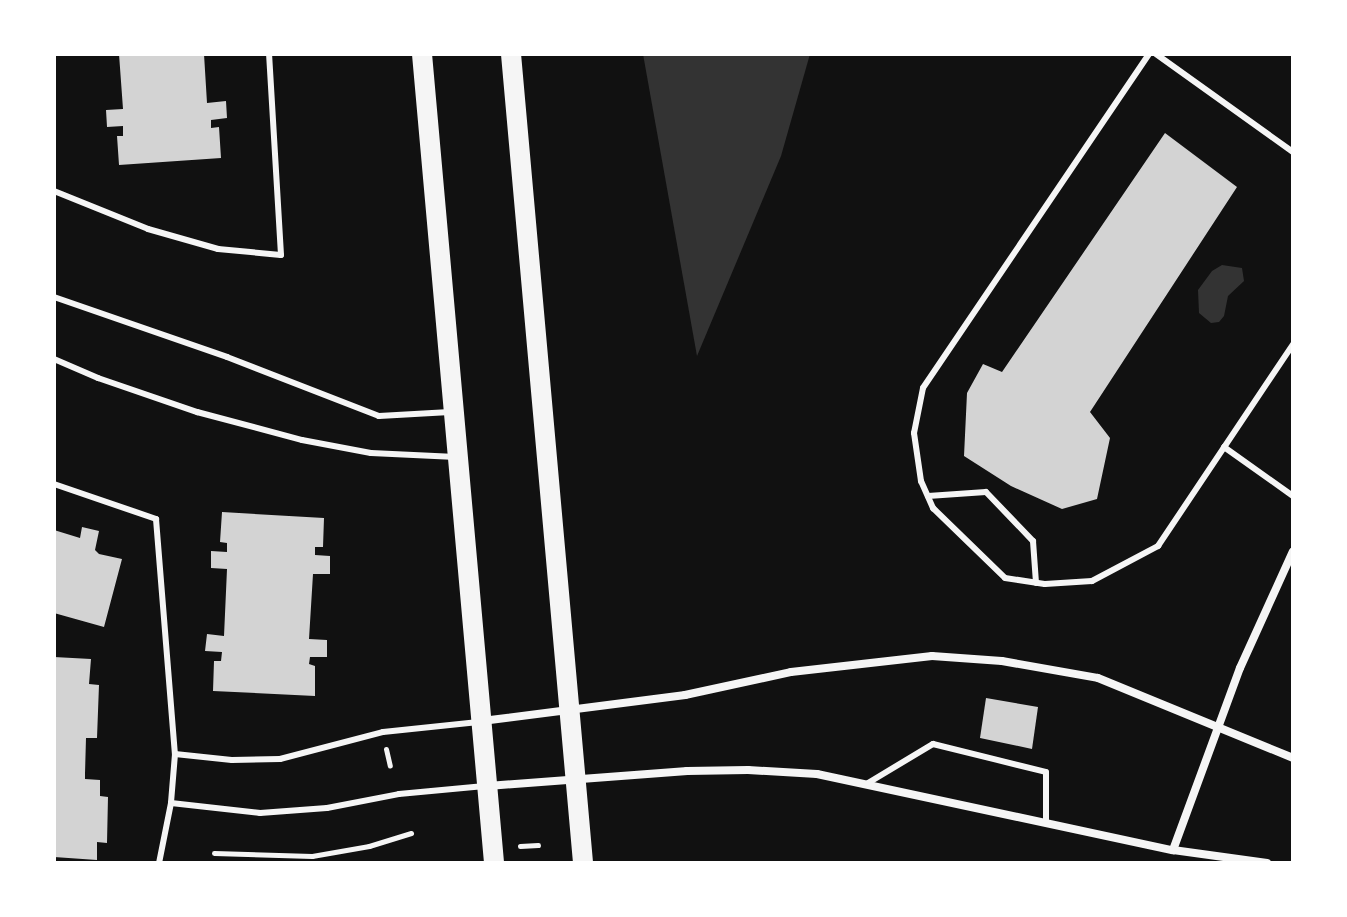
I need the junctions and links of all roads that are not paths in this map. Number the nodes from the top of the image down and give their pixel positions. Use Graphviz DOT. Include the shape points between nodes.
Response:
graph roads {
  1 [pos="269,54"];
  2 [pos="422,54"];
  3 [pos="511,54"];
  4 [pos="1149,54"];
  5 [pos="1156,54"];
  6 [pos="1293,152"];
  7 [pos="54,191"];
  8 [pos="54,297"];
  9 [pos="1293,344"];
  10 [pos="54,359"];
  11 [pos="454,412"];
  12 [pos="1224,447"];
  13 [pos="458,457"];
  14 [pos="54,484"];
  15 [pos="928,496"];
  16 [pos="1293,496"];
  17 [pos="1293,551"];
  18 [pos="1036,583"];
  19 [pos="570,710"];
  20 [pos="482,721"];
  21 [pos="1217,727"];
  22 [pos="175,754"];
  23 [pos="1293,758"];
  24 [pos="576,780"];
  25 [pos="868,783"];
  26 [pos="487,786"];
  27 [pos="171,803"];
  28 [pos="1046,822"];
  29 [pos="1173,850"];
  30 [pos="159,863"];
  31 [pos="494,863"];
  32 [pos="583,863"];
  33 [pos="1267,863"];
  1 -- 7 [label="lane" via="281,255 204,245"];
  2 -- 11 [label="main road"];
  3 -- 19 [label="main road"];
  4 -- 15 [label="lane" via="923,388 914,433"];
  5 -- 6 [label="lane"];
  8 -- 11 [label="lane" via="379,416"];
  9 -- 12 [label="lane"];
  10 -- 13 [label="lane" via="197,412 302,440 371,453"];
  11 -- 13 [label="main road"];
  12 -- 16 [label="lane"];
  12 -- 18 [label="lane" via="1158,546 1092,581"];
  13 -- 20 [label="main road"];
  14 -- 22 [label="lane" via="156,519"];
  15 -- 18 [label="lane" via="933,508 1005,578"];
  15 -- 18 [label="lane" via="986,492 1033,541"];
  17 -- 21 [label="street"];
  19 -- 20 [label="street"];
  19 -- 21 [label="street" via="685,695 791,672 932,656 1002,661 1098,678"];
  19 -- 24 [label="main road"];
  20 -- 22 [label="lane" via="383,732 280,759"];
  20 -- 26 [label="main road"];
  21 -- 23 [label="street"];
  21 -- 29 [label="street"];
  22 -- 27 [label="lane"];
  24 -- 25 [label="street" via="748,770"];
  24 -- 26 [label="street"];
  24 -- 32 [label="main road"];
  25 -- 28 [label="street"];
  25 -- 28 [label="lane" via="933,744 1046,772"];
  26 -- 27 [label="lane" via="260,813"];
  26 -- 31 [label="main road"];
  27 -- 30 [label="lane"];
  28 -- 29 [label="street"];
  29 -- 33 [label="street"];
}
